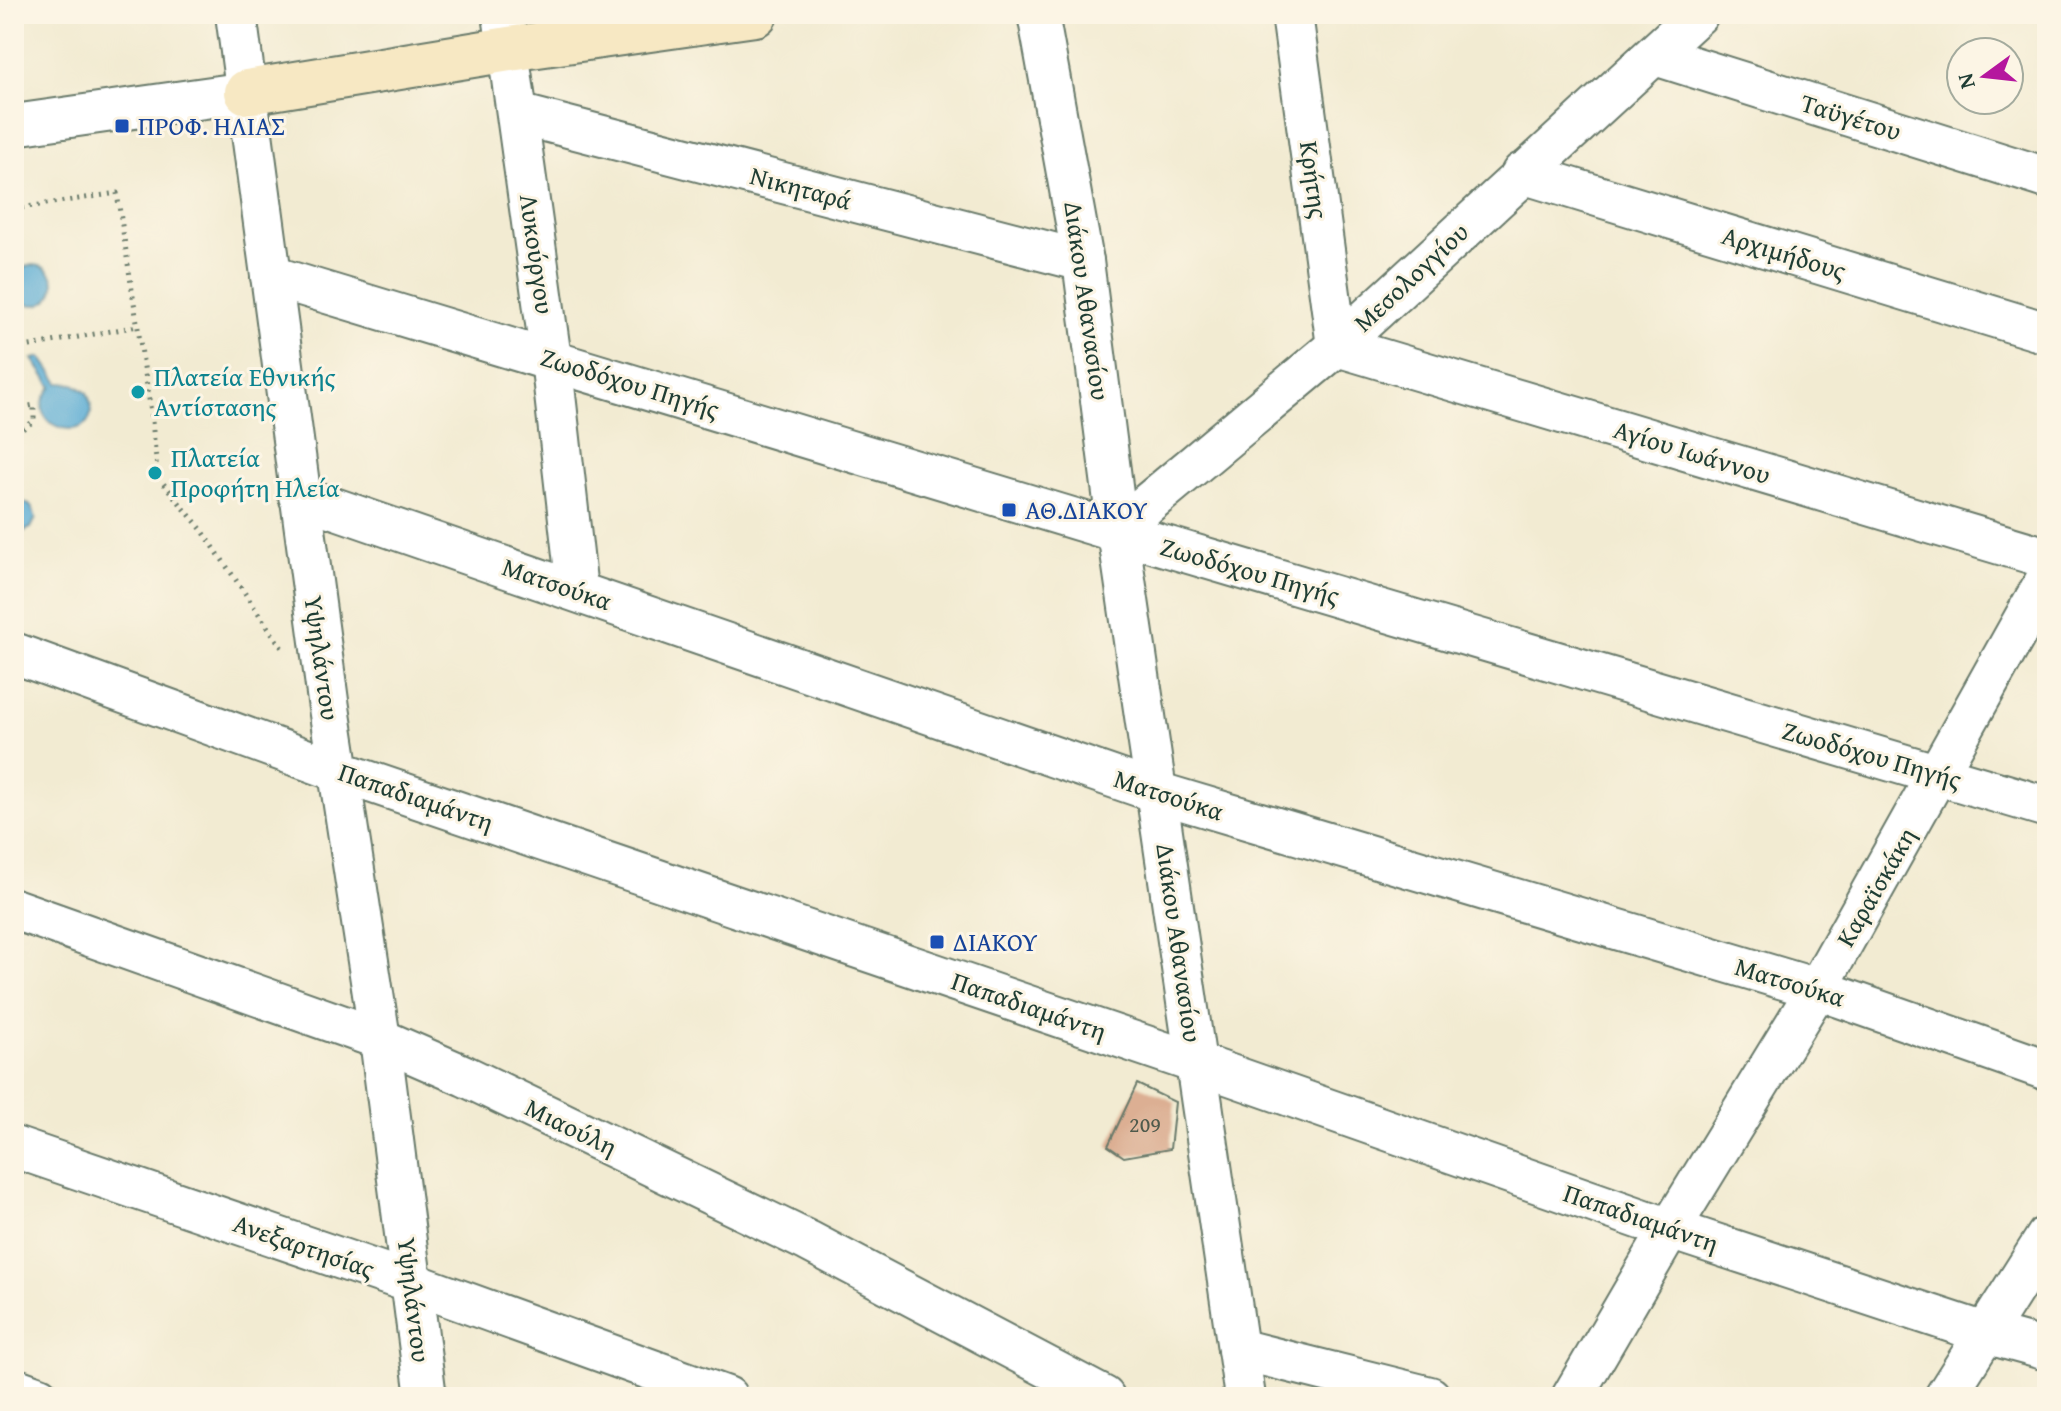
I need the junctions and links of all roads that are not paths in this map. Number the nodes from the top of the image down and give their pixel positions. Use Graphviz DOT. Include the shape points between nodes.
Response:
graph roads {
  1 [pos="236,14"];
  2 [pos="755,14"];
  3 [pos="1038,14"];
  4 [pos="1292,14"];
  5 [pos="1698,14"];
  6 [pos="506,32"];
  7 [pos="1655,55"];
  8 [pos="247,92"];
  9 [pos="518,114"];
  10 [pos="14,125"];
  11 [pos="1522,173"];
  12 [pos="2047,178"];
  13 [pos="1083,261"];
  14 [pos="271,276"];
  15 [pos="2047,333"];
  16 [pos="1337,346"];
  17 [pos="551,359"];
  18 [pos="299,496"];
  19 [pos="1118,532"];
  20 [pos="2047,558"];
  21 [pos="2047,578"];
  22 [pos="577,590"];
  23 [pos="14,653"];
  24 [pos="338,771"];
  25 [pos="1940,775"];
  26 [pos="1156,792"];
  27 [pos="2047,807"];
  28 [pos="14,909"];
  29 [pos="1817,989"];
  30 [pos="380,1039"];
  31 [pos="1196,1063"];
  32 [pos="2047,1070"];
  33 [pos="14,1147"];
  34 [pos="1670,1229"];
  35 [pos="2047,1236"];
  36 [pos="412,1283"];
  37 [pos="1985,1333"];
  38 [pos="1238,1349"];
  39 [pos="2047,1350"];
  40 [pos="14,1388"];
  41 [pos="39,1397"];
  42 [pos="426,1397"];
  43 [pos="727,1397"];
  44 [pos="1104,1397"];
  45 [pos="1245,1397"];
  46 [pos="1430,1397"];
  47 [pos="1572,1397"];
  48 [pos="1945,1397"];
  1 -- 8 [label="street, Υψηλάντου"];
  2 -- 6 [label="street"];
  3 -- 13 [label="street, Διάκου Αθανασίου"];
  4 -- 16 [label="street, Κρήτης"];
  5 -- 7 [label="street, Μεσολογγίου"];
  6 -- 8 [label="street"];
  6 -- 9 [label="street, Λυκούργου"];
  7 -- 11 [label="street, Μεσολογγίου"];
  7 -- 12 [label="street, Ταϋγέτου"];
  8 -- 10 [label="street"];
  8 -- 14 [label="street, Υψηλάντου"];
  9 -- 13 [label="street, Νικηταρά"];
  9 -- 17 [label="street, Λυκούργου"];
  11 -- 15 [label="street, Αρχιμήδους"];
  11 -- 16 [label="street, Μεσολογγίου"];
  13 -- 19 [label="street, Διάκου Αθανασίου"];
  14 -- 17 [label="street, Ζωοδόχου Πηγής"];
  14 -- 18 [label="street, Υψηλάντου"];
  16 -- 19 [label="street, Μεσολογγίου"];
  16 -- 20 [label="street, Αγίου Ιωάννου"];
  17 -- 19 [label="street, Ζωοδόχου Πηγής"];
  17 -- 22 [label="street, Λυκούργου"];
  18 -- 22 [label="street, Ματσούκα"];
  18 -- 24 [label="street, Υψηλάντου"];
  19 -- 25 [label="street, Ζωοδόχου Πηγής"];
  19 -- 26 [label="street, Διάκου Αθανασίου"];
  21 -- 25 [label="street, Καραϊσκάκη"];
  22 -- 26 [label="street, Ματσούκα"];
  23 -- 24 [label="street, Παπαδιαμάντη"];
  24 -- 30 [label="street, Υψηλάντου"];
  24 -- 31 [label="street, Παπαδιαμάντη"];
  25 -- 27 [label="street, Ζωοδόχου Πηγής"];
  25 -- 29 [label="street, Καραϊσκάκη"];
  26 -- 29 [label="street, Ματσούκα"];
  26 -- 31 [label="street, Διάκου Αθανασίου"];
  28 -- 30 [label="street, Μιαούλη"];
  29 -- 32 [label="street, Ματσούκα"];
  29 -- 34 [label="street, Καραϊσκάκη"];
  30 -- 36 [label="street, Υψηλάντου"];
  30 -- 44 [label="street, Μιαούλη" via="808,1241"];
  31 -- 34 [label="street, Παπαδιαμάντη"];
  31 -- 38 [label="street, Διάκου Αθανασίου"];
  33 -- 36 [label="street, Ανεξαρτησίας"];
  34 -- 37 [label="street, Παπαδιαμάντη"];
  34 -- 47 [label="street, Καραϊσκάκη"];
  35 -- 37 [label="street"];
  36 -- 42 [label="street, Υψηλάντου"];
  36 -- 43 [label="street, Ανεξαρτησίας"];
  37 -- 39 [label="street, Παπαδιαμάντη"];
  37 -- 48 [label="street"];
  38 -- 45 [label="street, Διάκου Αθανασίου"];
  38 -- 46 [label="street"];
  40 -- 41 [label="street"];
}
